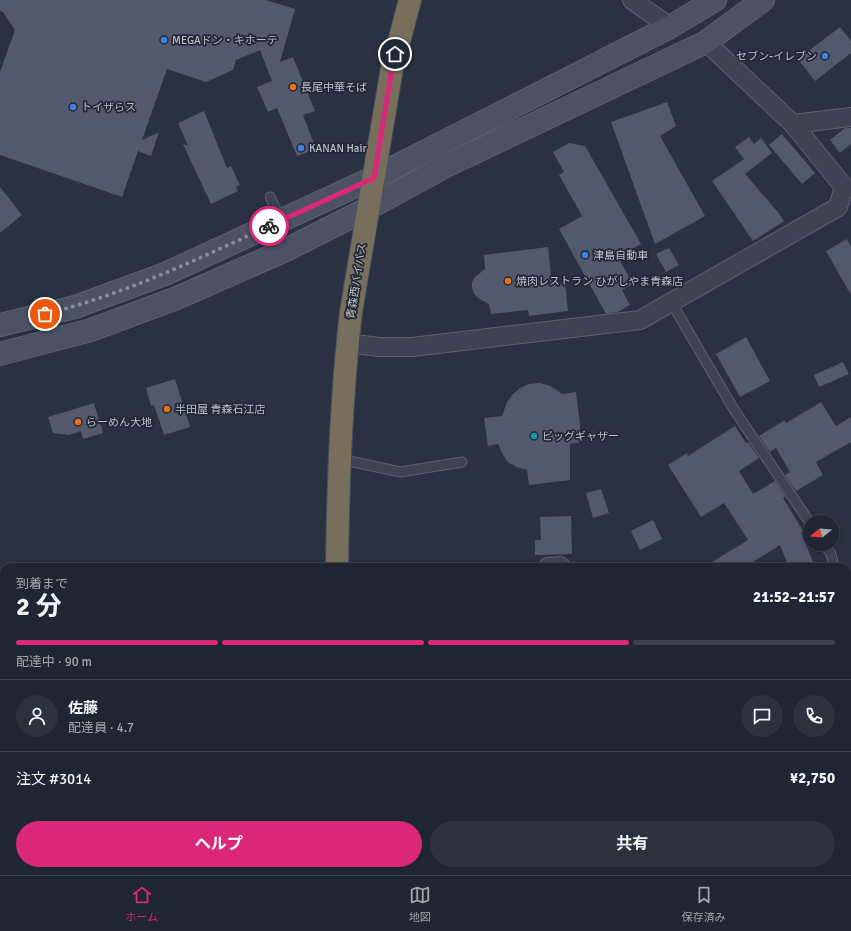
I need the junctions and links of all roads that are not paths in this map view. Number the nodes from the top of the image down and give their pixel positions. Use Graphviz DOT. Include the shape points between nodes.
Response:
graph roads {
  1 [pos="410,0"];
  2 [pos="632,0"];
  3 [pos="715,0"];
  4 [pos="763,0"];
  5 [pos="670,27"];
  6 [pos="706,42"];
  7 [pos="851,117"];
  8 [pos="793,124"];
  9 [pos="374,178"];
  10 [pos="270,196"];
  11 [pos="369,208"];
  12 [pos="281,220"];
  13 [pos="671,302"];
  14 [pos="0,325"];
  15 [pos="347,343"];
  16 [pos="0,354"];
  17 [pos="340,459"];
  18 [pos="462,462"];
  19 [pos="805,515"];
  20 [pos="829,551"];
  21 [pos="337,563"];
  22 [pos="833,563"];
  1 -- 9 [label="highway, 青森西バイパス" via="392,68"];
  2 -- 5 [label="street"];
  3 -- 5 [label="street"];
  4 -- 6 [label="street"];
  5 -- 9 [label="street"];
  6 -- 8 [label="street"];
  6 -- 11 [label="street" via="444,167"];
  7 -- 8 [label="street"];
  8 -- 13 [label="street" via="844,188 838,207"];
  9 -- 11 [label="highway, 青森西バイパス"];
  9 -- 12 [label="street"];
  10 -- 12 [label="lane"];
  11 -- 15 [label="highway, 青森西バイパス"];
  11 -- 16 [label="street" via="286,250 177,298 92,330"];
  12 -- 14 [label="street" via="165,274 75,307"];
  13 -- 15 [label="street" via="640,320 412,347 379,347"];
  13 -- 19 [label="lane" via="733,408"];
  15 -- 17 [label="highway, 青森西バイパス"];
  17 -- 18 [label="lane" via="400,472"];
  17 -- 21 [label="highway, 青森西バイパス"];
  20 -- 22 [label="lane"];
}
